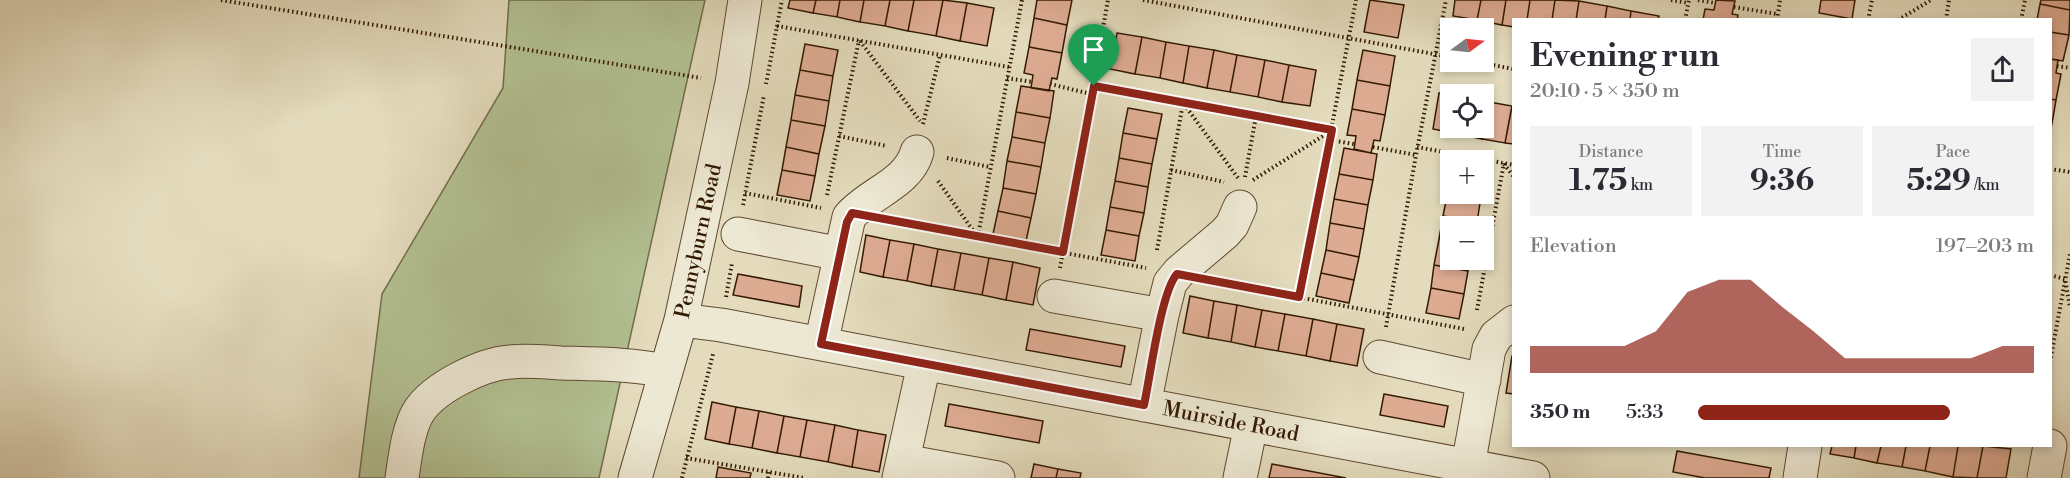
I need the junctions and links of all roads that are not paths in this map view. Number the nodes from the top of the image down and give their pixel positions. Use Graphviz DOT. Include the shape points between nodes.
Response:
graph roads {
  1 [pos="745,0"];
  2 [pos="920,139"];
  3 [pos="1241,196"];
  4 [pos="738,234"];
  5 [pos="841,254"];
  6 [pos="1054,296"];
  7 [pos="1162,315"];
  8 [pos="681,320"];
  9 [pos="1494,330"];
  10 [pos="821,344"];
  11 [pos="1380,357"];
  12 [pos="924,364"];
  13 [pos="666,371"];
  14 [pos="1484,380"];
  15 [pos="1144,405"];
  16 [pos="1251,425"];
  17 [pos="1805,447"];
  18 [pos="2050,447"];
  19 [pos="1468,466"];
  20 [pos="901,469"];
  21 [pos="402,478"];
  22 [pos="635,478"];
  23 [pos="998,478"];
  24 [pos="1240,478"];
  25 [pos="1533,478"];
  26 [pos="1800,478"];
  27 [pos="2044,478"];
  1 -- 8 [label="street, Pennyburn Road" via="732,83"];
  2 -- 5 [label="street" via="914,160 903,175 838,211 847,222"];
  3 -- 7 [label="street" via="1226,233 1165,272 1170,283"];
  4 -- 5 [label="street"];
  5 -- 10 [label="street"];
  6 -- 7 [label="street"];
  7 -- 15 [label="street"];
  8 -- 10 [label="street, Muirside Road"];
  8 -- 13 [label="street, Pennyburn Road"];
  9 -- 14 [label="street"];
  10 -- 12 [label="street, Muirside Road"];
  11 -- 14 [label="street"];
  12 -- 15 [label="street, Muirside Road"];
  12 -- 20 [label="street"];
  13 -- 21 [label="street" via="637,365 509,362 484,368 437,393 419,412 406,446"];
  13 -- 22 [label="street, Pennyburn Road"];
  14 -- 19 [label="street"];
  15 -- 16 [label="street, Muirside Road"];
  16 -- 19 [label="street, Muirside Road"];
  16 -- 24 [label="street"];
  17 -- 26 [label="street"];
  18 -- 27 [label="street"];
  19 -- 25 [label="street, Muirside Road"];
  20 -- 23 [label="street"];
}
